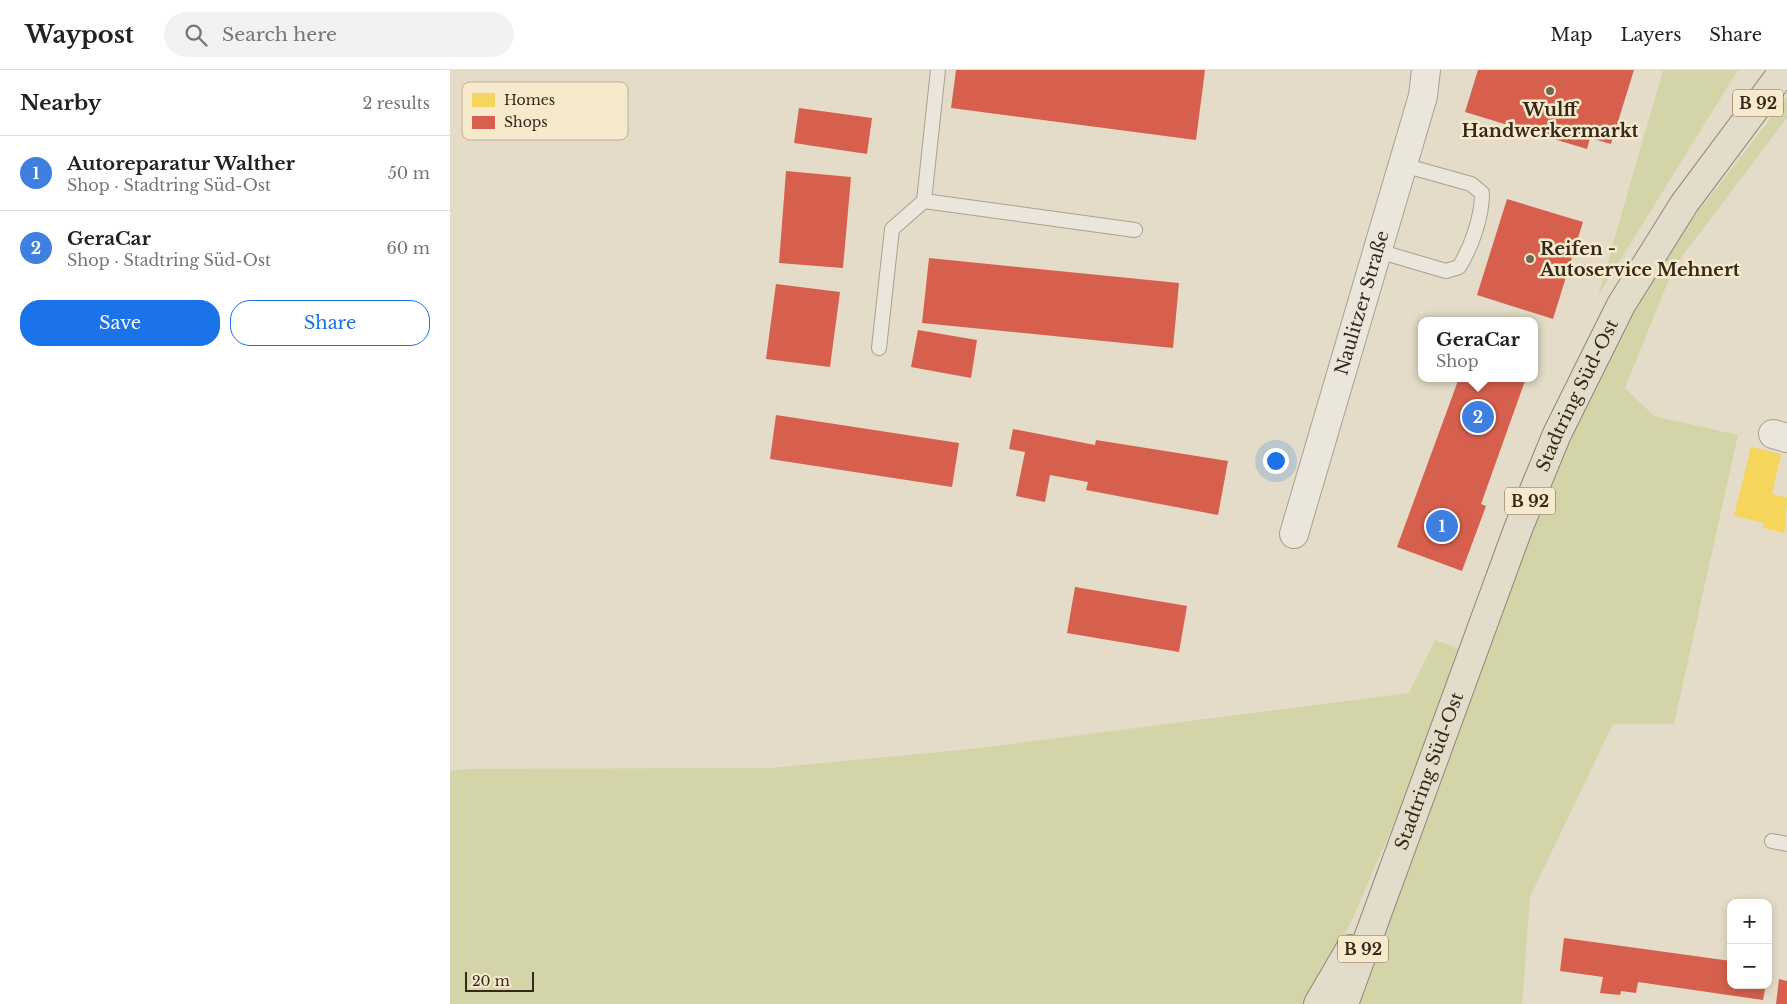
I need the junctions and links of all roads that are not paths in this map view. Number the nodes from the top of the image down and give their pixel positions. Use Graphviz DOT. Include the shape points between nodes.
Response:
graph roads {
  1 [pos="938,70"];
  2 [pos="1426,70"];
  3 [pos="1784,70"];
  4 [pos="1403,165"];
  5 [pos="924,201"];
  6 [pos="1135,230"];
  7 [pos="1378,251"];
  8 [pos="878,348"];
  9 [pos="1294,534"];
  10 [pos="1772,841"];
  11 [pos="1787,844"];
  12 [pos="1383,894"];
  13 [pos="1318,1004"];
  14 [pos="1344,1004"];
  1 -- 5 [label="lane"];
  2 -- 4 [label="street, Naulitzer Straße" via="1423,96"];
  3 -- 12 [label="main road, Stadtring Süd-Ost / B 92" via="1684,204 1620,304 1566,416 1518,529"];
  4 -- 7 [label="street, Naulitzer Straße"];
  4 -- 7 [label="lane" via="1471,184 1482,193 1482,205 1467,255 1460,267 1446,270"];
  5 -- 6 [label="lane"];
  5 -- 8 [label="lane" via="892,229"];
  7 -- 9 [label="street, Naulitzer Straße"];
  10 -- 11 [label="lane"];
  12 -- 13 [label="main road, Stadtring Süd-Ost / B 92"];
  12 -- 14 [label="main road, Stadtring Süd-Ost / B 92"];
}
